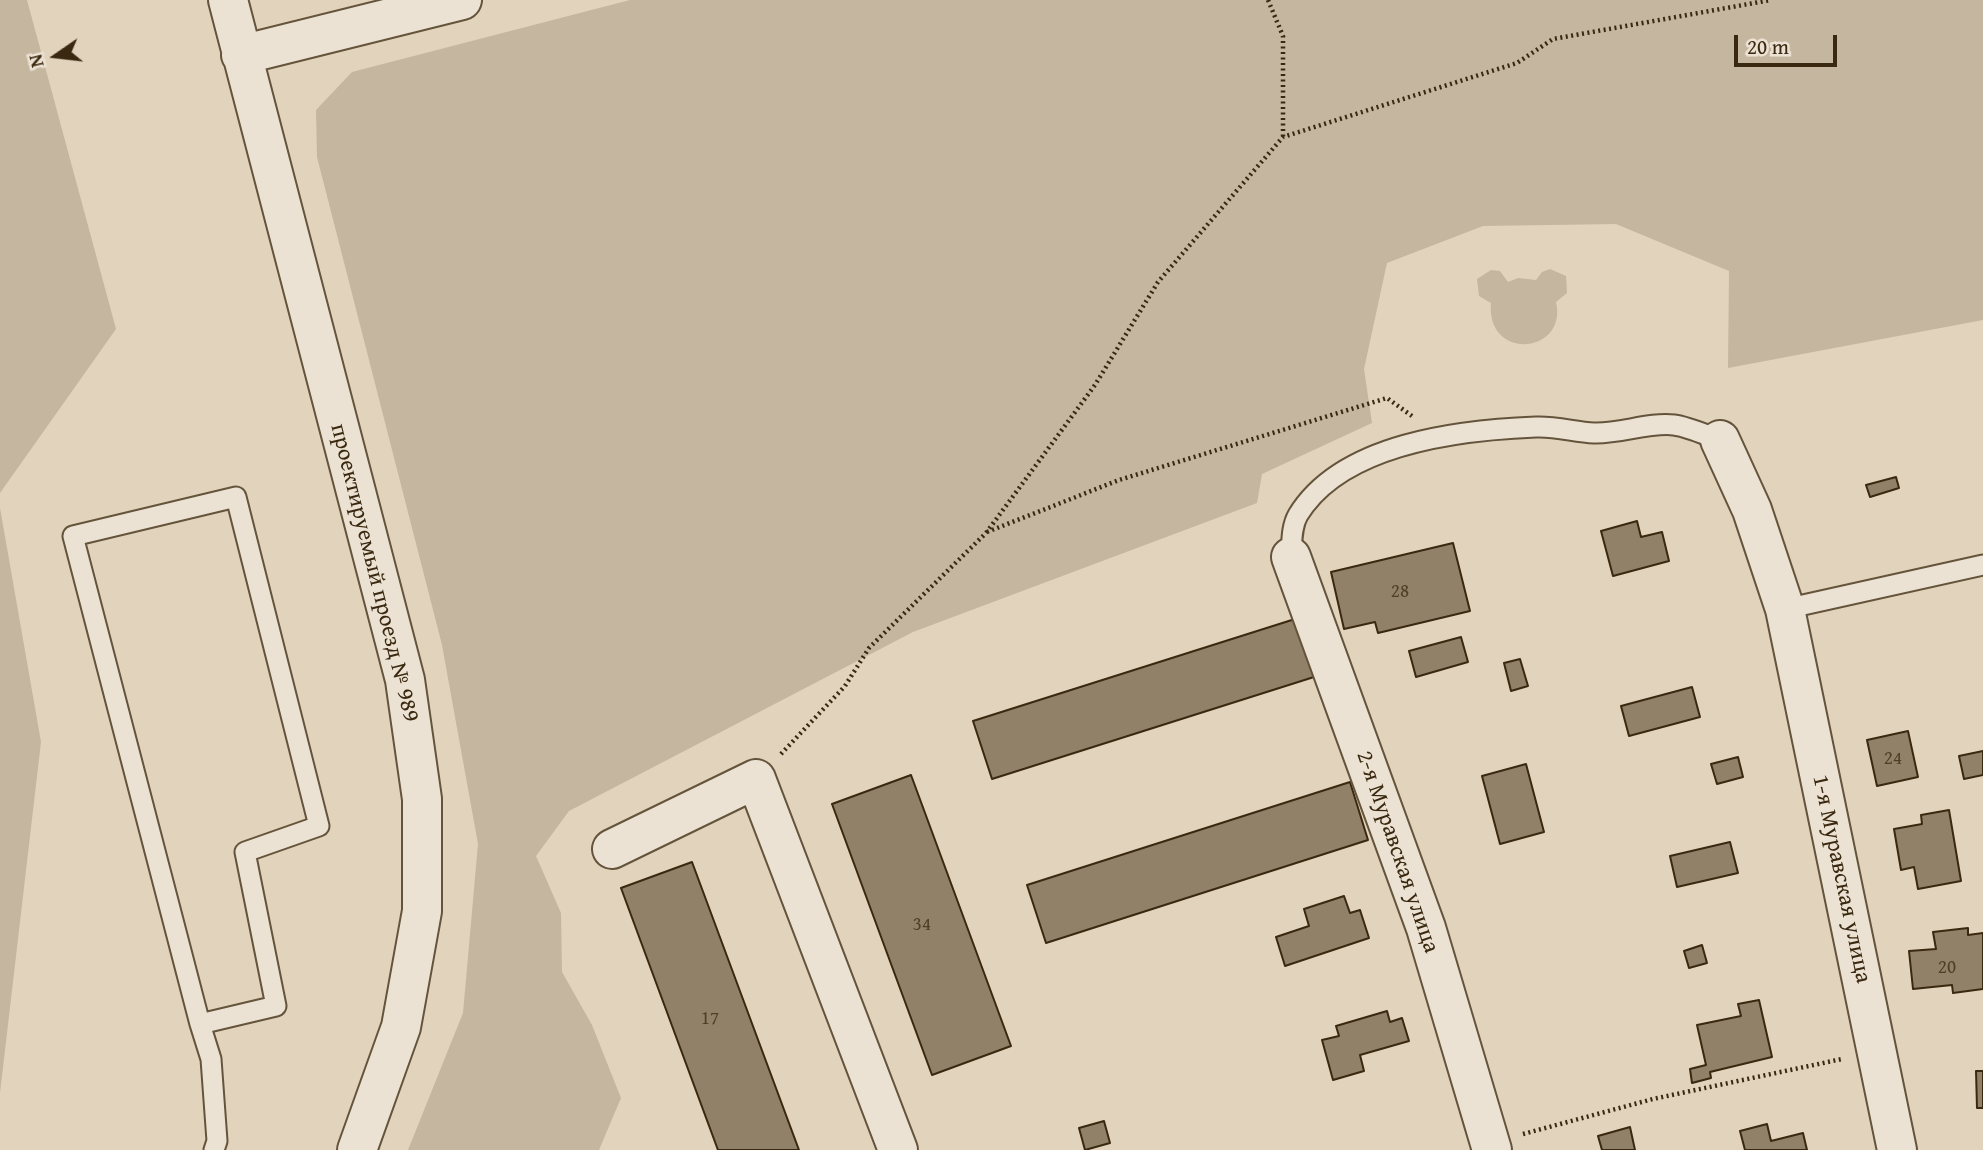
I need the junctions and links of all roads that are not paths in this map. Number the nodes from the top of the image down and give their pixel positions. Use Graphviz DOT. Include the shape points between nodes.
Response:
graph roads {
  1 [pos="228,0"];
  2 [pos="462,0"];
  3 [pos="241,55"];
  4 [pos="1720,440"];
  5 [pos="1291,557"];
  6 [pos="1983,565"];
  7 [pos="1786,609"];
  8 [pos="612,849"];
  9 [pos="200,1024"];
  10 [pos="1506,1142"];
  11 [pos="214,1150"];
  12 [pos="357,1150"];
  13 [pos="898,1150"];
  14 [pos="1897,1150"];
  1 -- 3 [label="street, проектируемый проезд № 989"];
  2 -- 3 [label="street"];
  3 -- 12 [label="street, проектируемый проезд № 989" via="405,680 422,799 422,911 401,1027"];
  4 -- 5 [label="lane" via="1673,425 1597,433 1538,427 1406,443 1359,463 1322,487 1297,516"];
  4 -- 7 [label="street, 1-я Муравская улица" via="1752,510"];
  5 -- 10 [label="street, 2-я Муравская улица"];
  6 -- 7 [label="lane"];
  7 -- 14 [label="street, 1-я Муравская улица"];
  8 -- 13 [label="street" via="756,779"];
  9 -- 9 [label="lane" via="74,536 236,497 318,826 245,852 276,1006"];
  9 -- 11 [label="lane" via="211,1059"];
}
